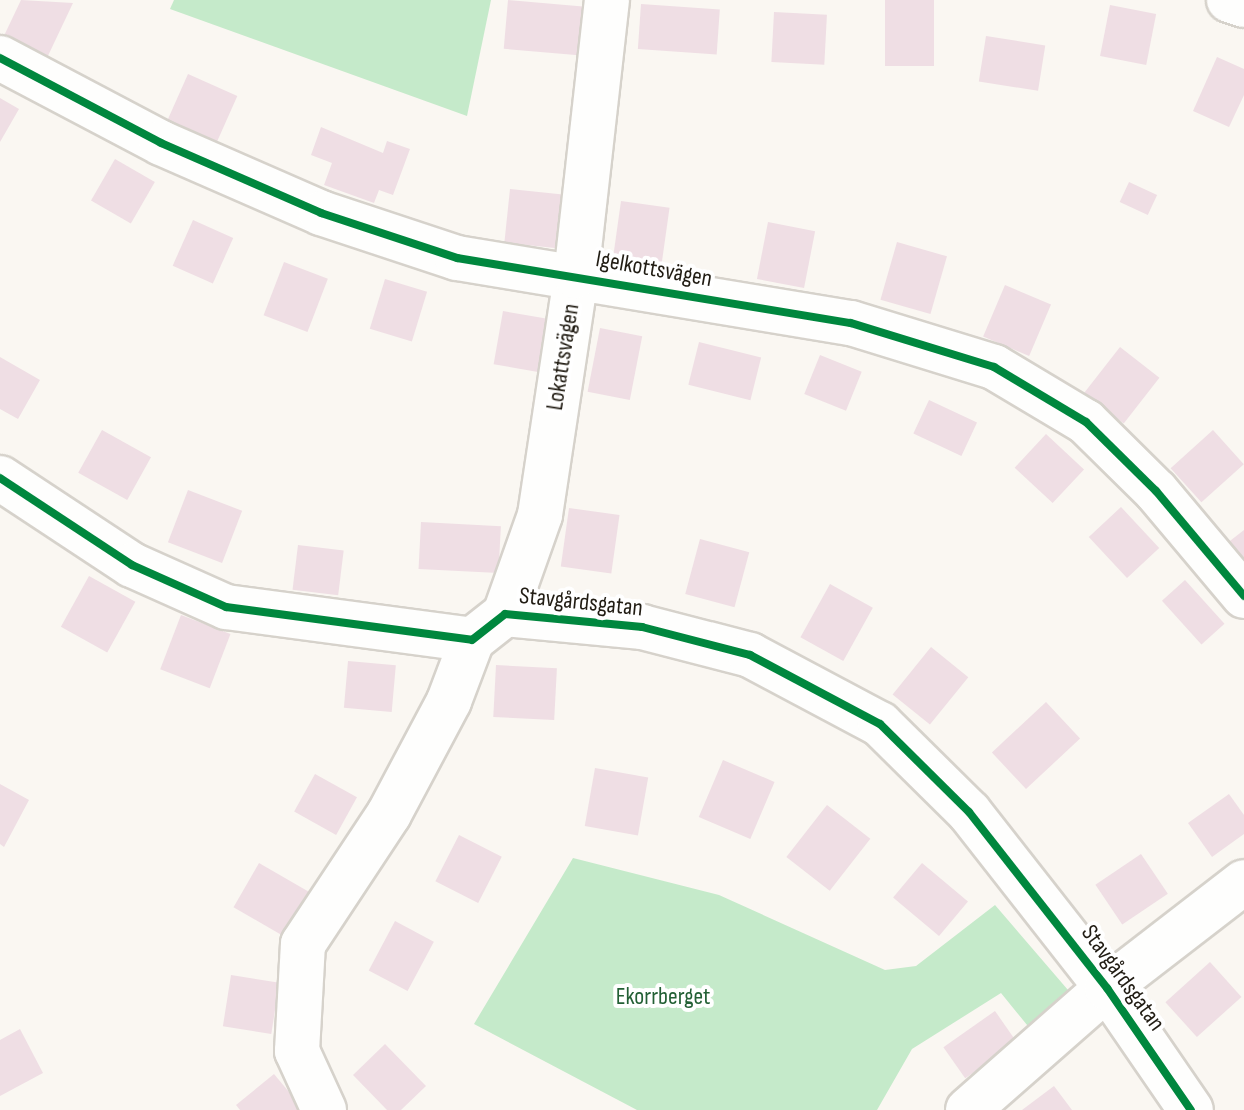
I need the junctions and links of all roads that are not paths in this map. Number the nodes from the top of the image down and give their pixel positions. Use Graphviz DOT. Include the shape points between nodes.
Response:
graph roads {
  1 [pos="607,0"];
  2 [pos="1229,0"];
  3 [pos="1244,5"];
  4 [pos="0,58"];
  5 [pos="576,276"];
  6 [pos="2,484"];
  7 [pos="1244,596"];
  8 [pos="488,627"];
  9 [pos="1244,882"];
  10 [pos="1107,988"];
  11 [pos="324,1110"];
  12 [pos="968,1110"];
  13 [pos="1191,1110"];
  1 -- 5 [label="street, Lokattsvägen"];
  2 -- 3 [label="street"];
  4 -- 5 [label="street, Igelkottsvägen" via="161,143 321,213 457,258"];
  5 -- 7 [label="street, Igelkottsvägen" via="851,323 994,367 1086,422 1156,491"];
  5 -- 8 [label="street, Lokattsvägen" via="540,515"];
  6 -- 8 [label="street, Stavgårdsgatan" via="132,565 226,607"];
  8 -- 10 [label="street, Stavgårdsgatan" via="642,627 750,655 880,724 969,812"];
  8 -- 11 [label="street, Lokattsvägen" via="389,814 303,944 297,1051"];
  9 -- 10 [label="street"];
  10 -- 12 [label="street, Stavgårdsgatan"];
  10 -- 13 [label="street, Stavgårdsgatan"];
}
